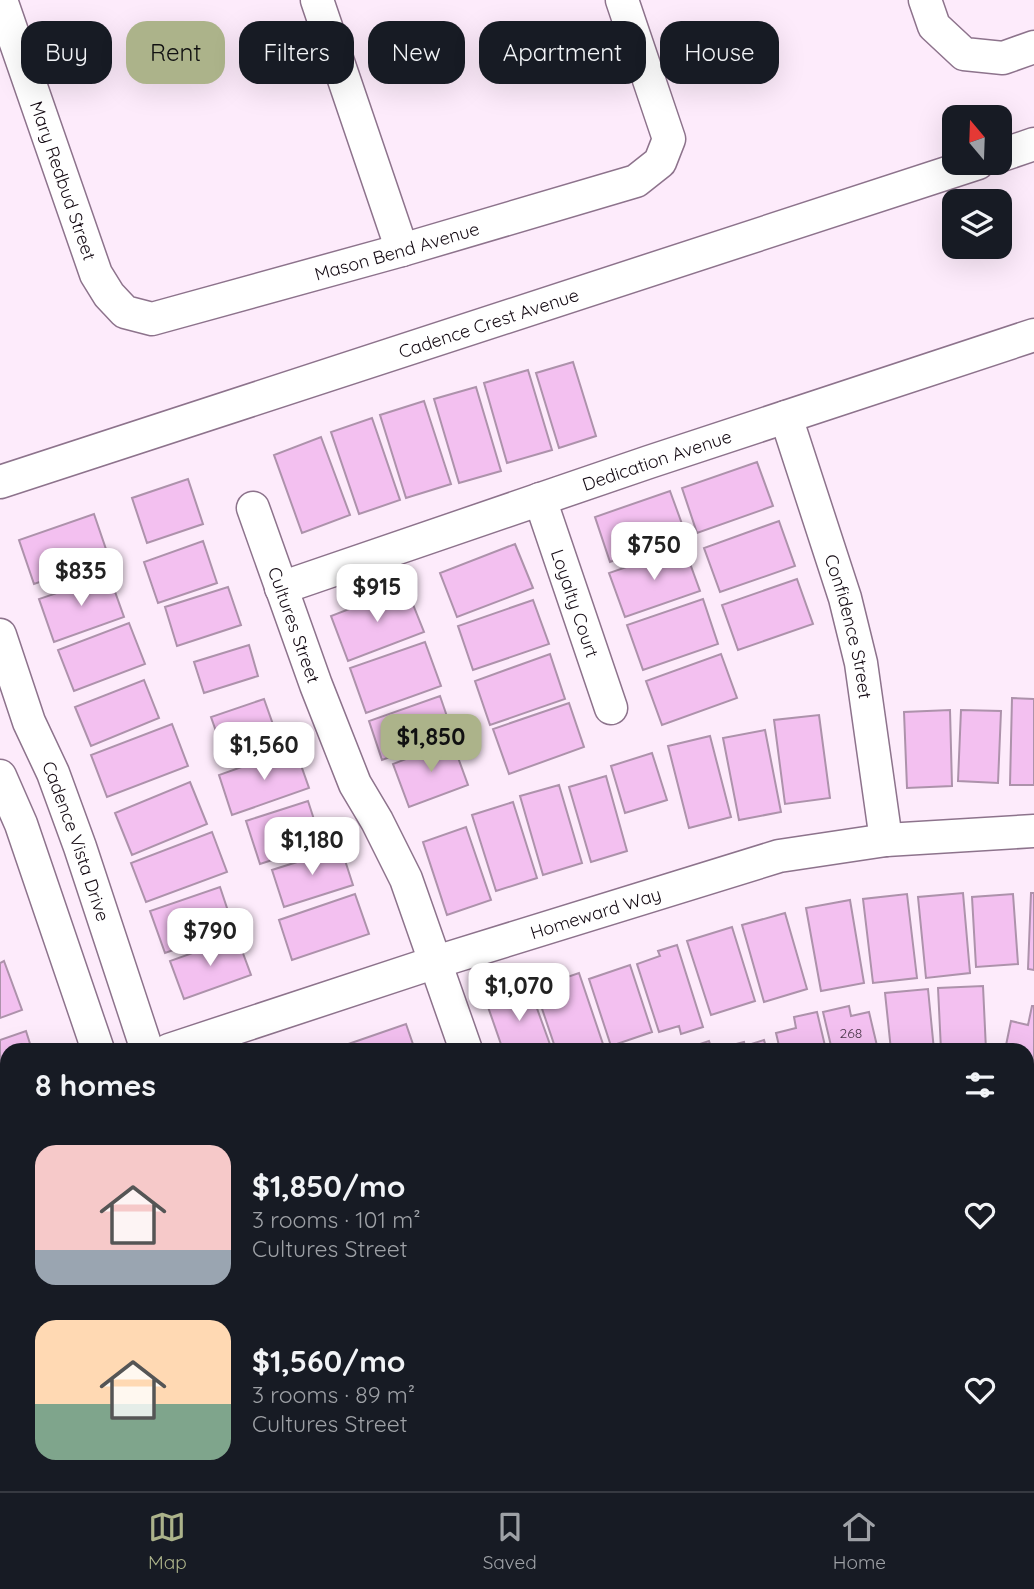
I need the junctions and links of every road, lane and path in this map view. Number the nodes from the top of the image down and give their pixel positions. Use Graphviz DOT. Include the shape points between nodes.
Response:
graph roads {
  1 [pos="1,0"];
  2 [pos="317,0"];
  3 [pos="622,0"];
  4 [pos="925,0"];
  5 [pos="1034,47"];
  6 [pos="1034,144"];
  7 [pos="1012,152"];
  8 [pos="942,175"];
  9 [pos="402,250"];
  10 [pos="125,312"];
  11 [pos="1033,338"];
  12 [pos="786,417"];
  13 [pos="0,482"];
  14 [pos="540,499"];
  15 [pos="253,508"];
  16 [pos="281,588"];
  17 [pos="0,635"];
  18 [pos="611,708"];
  19 [pos="0,776"];
  20 [pos="1034,831"];
  21 [pos="886,840"];
  22 [pos="436,962"];
  23 [pos="96,1043"];
  24 [pos="145,1043"];
  25 [pos="190,1043"];
  26 [pos="464,1043"];
  1 -- 10 [label="street, Mary Redbud Street" via="96,274"];
  2 -- 9 [label="street"];
  3 -- 9 [label="street, Mason Bend Avenue" via="669,139 660,162 636,181"];
  4 -- 5 [label="street" via="934,26 964,54 1003,58"];
  6 -- 7 [label="street"];
  8 -- 13 [label="street, Cadence Crest Avenue"];
  9 -- 10 [label="street, Mason Bend Avenue" via="152,319"];
  11 -- 12 [label="street, Dedication Avenue"];
  12 -- 14 [label="street, Dedication Avenue"];
  12 -- 21 [label="street, Confidence Street" via="845,598 861,663"];
  14 -- 16 [label="street, Dedication Avenue"];
  14 -- 18 [label="street, Loyalty Court"];
  15 -- 16 [label="street, Cultures Street"];
  16 -- 22 [label="street, Cultures Street" via="355,784 406,879"];
  17 -- 24 [label="street, Cadence Vista Drive" via="29,722 80,847"];
  19 -- 23 [label="street" via="21,824"];
  20 -- 21 [label="street, Homeward Way"];
  21 -- 22 [label="street, Homeward Way" via="779,856"];
  22 -- 25 [label="street, Homeward Way"];
  22 -- 26 [label="street, Cultures Street"];
}
